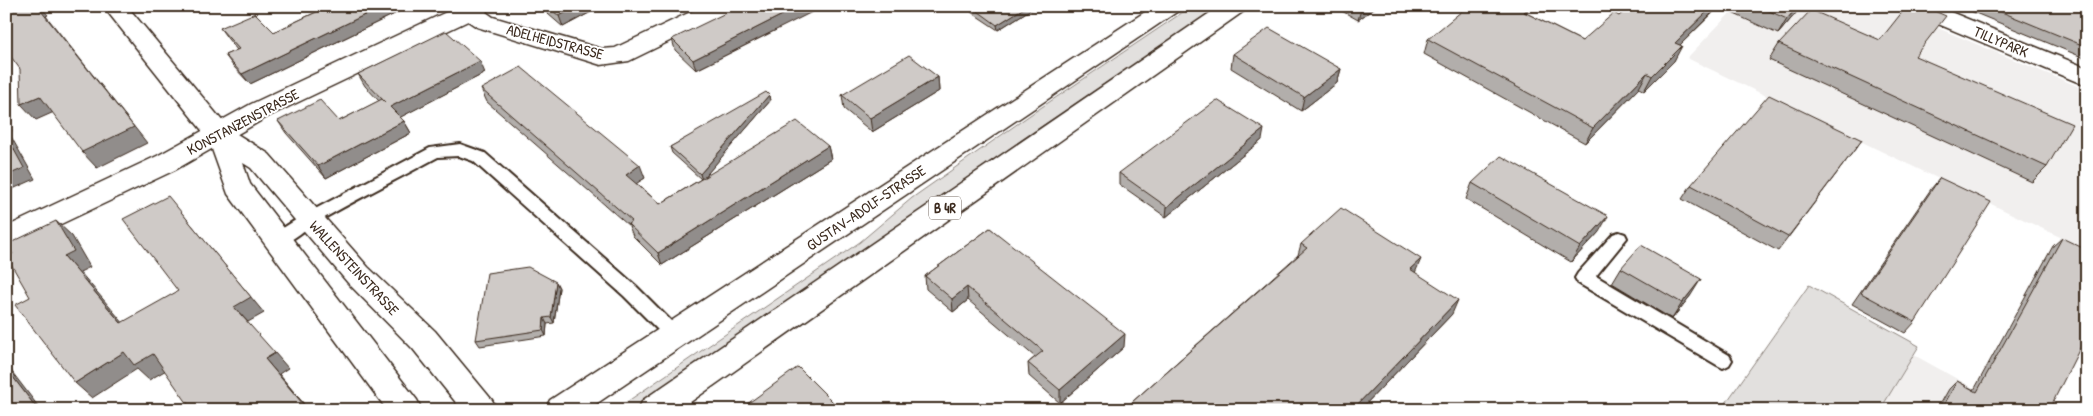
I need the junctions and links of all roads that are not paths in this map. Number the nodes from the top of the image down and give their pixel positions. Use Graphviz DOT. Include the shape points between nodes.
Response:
graph roads {
  1 [pos="114,6"];
  2 [pos="723,6"];
  3 [pos="1170,6"];
  4 [pos="1236,6"];
  5 [pos="1915,6"];
  6 [pos="474,9"];
  7 [pos="2087,78"];
  8 [pos="220,134"];
  9 [pos="308,220"];
  10 [pos="1619,238"];
  11 [pos="6,239"];
  12 [pos="278,239"];
  13 [pos="674,335"];
  14 [pos="1723,360"];
  15 [pos="406,410"];
  16 [pos="482,410"];
  17 [pos="561,410"];
  18 [pos="654,410"];
  1 -- 8 [label="street, WALLENSTEINSTRASSE"];
  2 -- 6 [label="street, ADELHEIDSTRASSE" via="620,55 601,58 485,22"];
  3 -- 13 [label="street, GUSTAV-ADOLF-STRASSE"];
  4 -- 18 [label="street, B 4R"];
  5 -- 7 [label="street, TILLYPARK"];
  6 -- 8 [label="street, KONSTANZENSTRASSE" via="260,110"];
  8 -- 9 [label="street, WALLENSTEINSTRASSE" via="260,161"];
  8 -- 11 [label="street, KONSTANZENSTRASSE"];
  8 -- 12 [label="street, WALLENSTEINSTRASSE" via="238,187"];
  9 -- 12 [label="lane"];
  9 -- 13 [label="lane" via="435,152 460,150 479,157 513,186"];
  9 -- 16 [label="street, WALLENSTEINSTRASSE" via="358,276 424,340"];
  10 -- 14 [label="lane" via="1584,278"];
  12 -- 15 [label="street, WALLENSTEINSTRASSE"];
  13 -- 17 [label="street, GUSTAV-ADOLF-STRASSE"];
}
